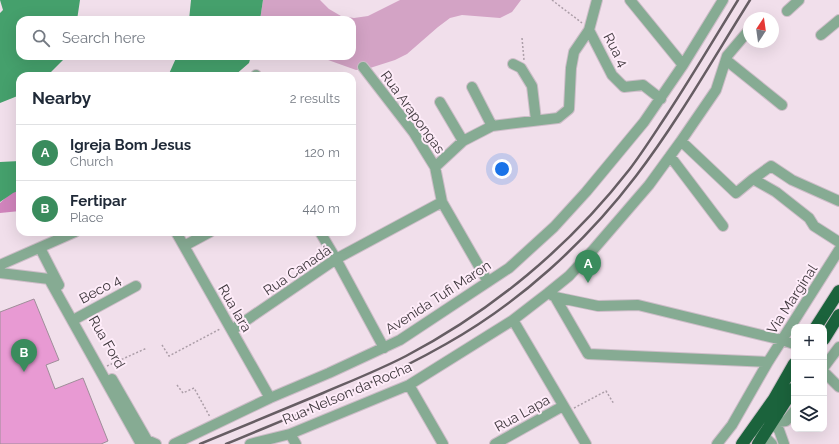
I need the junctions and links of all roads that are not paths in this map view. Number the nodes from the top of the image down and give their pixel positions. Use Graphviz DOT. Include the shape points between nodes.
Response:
graph roads {
  1 [pos="597,0"];
  2 [pos="630,0"];
  3 [pos="723,0"];
  4 [pos="799,0"];
  5 [pos="787,11"];
  6 [pos="839,20"];
  7 [pos="589,30"];
  8 [pos="821,35"];
  9 [pos="743,37"];
  10 [pos="726,60"];
  11 [pos="683,65"];
  12 [pos="517,66"];
  13 [pos="363,67"];
  14 [pos="472,87"];
  15 [pos="661,99"];
  16 [pos="440,102"];
  17 [pos="782,105"];
  18 [pos="536,120"];
  19 [pos="492,126"];
  20 [pos="463,141"];
  21 [pos="682,141"];
  22 [pos="670,156"];
  23 [pos="435,167"];
  24 [pos="753,179"];
  25 [pos="839,201"];
  26 [pos="442,202"];
  27 [pos="723,226"];
  28 [pos="66,236"];
  29 [pos="178,236"];
  30 [pos="203,236"];
  31 [pos="322,236"];
  32 [pos="839,242"];
  33 [pos="184,246"];
  34 [pos="40,248"];
  35 [pos="839,250"];
  36 [pos="336,259"];
  37 [pos="0,265"];
  38 [pos="0,273"];
  39 [pos="488,282"];
  40 [pos="136,286"];
  41 [pos="839,290"];
  42 [pos="551,295"];
  43 [pos="839,315"];
  44 [pos="77,318"];
  45 [pos="513,320"];
  46 [pos="818,324"];
  47 [pos="230,327"];
  48 [pos="827,334"];
  49 [pos="782,340"];
  50 [pos="791,343"];
  51 [pos="384,348"];
  52 [pos="838,350"];
  53 [pos="768,362"];
  54 [pos="827,363"];
  55 [pos="791,369"];
  56 [pos="827,375"];
  57 [pos="409,385"];
  58 [pos="839,387"];
  59 [pos="791,393"];
  60 [pos="270,398"];
  61 [pos="565,408"];
  62 [pos="791,415"];
  63 [pos="762,416"];
  64 [pos="772,423"];
  65 [pos="753,429"];
  66 [pos="293,439"];
  67 [pos="765,441"];
  68 [pos="140,444"];
  69 [pos="156,444"];
  70 [pos="174,444"];
  71 [pos="250,444"];
  72 [pos="279,444"];
  73 [pos="443,444"];
  74 [pos="495,444"];
  75 [pos="586,444"];
  76 [pos="717,444"];
  77 [pos="742,444"];
  78 [pos="784,444"];
  1 -- 7 [label="street"];
  2 -- 11 [label="street"];
  3 -- 11 [label="street, Avenida Tufi Maron"];
  4 -- 5 [label="street"];
  6 -- 8 [label="street"];
  7 -- 15 [label="street, Rua 4" via="612,75 624,87 643,85"];
  7 -- 18 [label="street" via="574,52 568,109 558,118"];
  9 -- 10 [label="street, Rua Nelson da Rocha"];
  10 -- 17 [label="street"];
  10 -- 21 [label="street, Rua Nelson da Rocha" via="716,90"];
  11 -- 15 [label="street, Avenida Tufi Maron"];
  12 -- 18 [label="street" via="532,86"];
  13 -- 23 [label="street, Rua Arapongas" via="414,133"];
  14 -- 19 [label="street"];
  15 -- 39 [label="street, Avenida Tufi Maron" via="591,186 554,227 508,268"];
  16 -- 20 [label="street"];
  18 -- 19 [label="street"];
  19 -- 20 [label="street"];
  20 -- 23 [label="street"];
  21 -- 22 [label="street, Rua Nelson da Rocha"];
  21 -- 24 [label="street" via="736,193"];
  22 -- 27 [label="street"];
  22 -- 42 [label="street, Rua Nelson da Rocha" via="649,185"];
  23 -- 26 [label="street, Rua Arapongas"];
  24 -- 25 [label="street" via="771,166 792,180"];
  24 -- 32 [label="street" via="776,192 809,218 814,226"];
  26 -- 36 [label="street, Rua Canadá"];
  26 -- 39 [label="street, Rua Arapongas"];
  28 -- 34 [label="street"];
  29 -- 33 [label="street, Rua Iara"];
  30 -- 33 [label="street"];
  31 -- 36 [label="street"];
  33 -- 47 [label="street, Rua Iara"];
  34 -- 37 [label="street"];
  34 -- 44 [label="street, Rua Ford"];
  35 -- 49 [label="street, Via Marginal"];
  36 -- 47 [label="street, Rua Canadá"];
  36 -- 51 [label="street"];
  38 -- 68 [label="street" via="49,279"];
  39 -- 51 [label="street, Avenida Tufi Maron"];
  40 -- 44 [label="street, Beco 4"];
  41 -- 46 [label="highway"];
  42 -- 45 [label="street, Rua Nelson da Rocha"];
  42 -- 49 [label="street" via="598,306 638,305"];
  42 -- 53 [label="street" via="588,354"];
  43 -- 48 [label="highway"];
  44 -- 69 [label="street, Rua Ford" via="147,440"];
  45 -- 57 [label="street, Rua Nelson da Rocha"];
  45 -- 61 [label="street"];
  47 -- 60 [label="street, Rua Iara"];
  49 -- 50 [label="street"];
  49 -- 53 [label="street, Via Marginal"];
  51 -- 60 [label="street, Avenida Tufi Maron"];
  52 -- 54 [label="street"];
  53 -- 76 [label="street, Via Marginal" via="732,425"];
  55 -- 63 [label="highway"];
  56 -- 58 [label="street"];
  57 -- 66 [label="street, Rua Nelson da Rocha"];
  57 -- 73 [label="street"];
  59 -- 64 [label="highway"];
  60 -- 70 [label="street, Avenida Tufi Maron"];
  61 -- 74 [label="street, Rua Lapa"];
  61 -- 75 [label="street"];
  62 -- 64 [label="street" via="786,421"];
  63 -- 64 [label="street"];
  63 -- 65 [label="highway"];
  64 -- 67 [label="highway"];
  64 -- 78 [label="street" via="779,430"];
  65 -- 67 [label="street"];
  65 -- 77 [label="highway"];
  66 -- 71 [label="street, Rua Nelson da Rocha"];
  66 -- 72 [label="street"];
}
